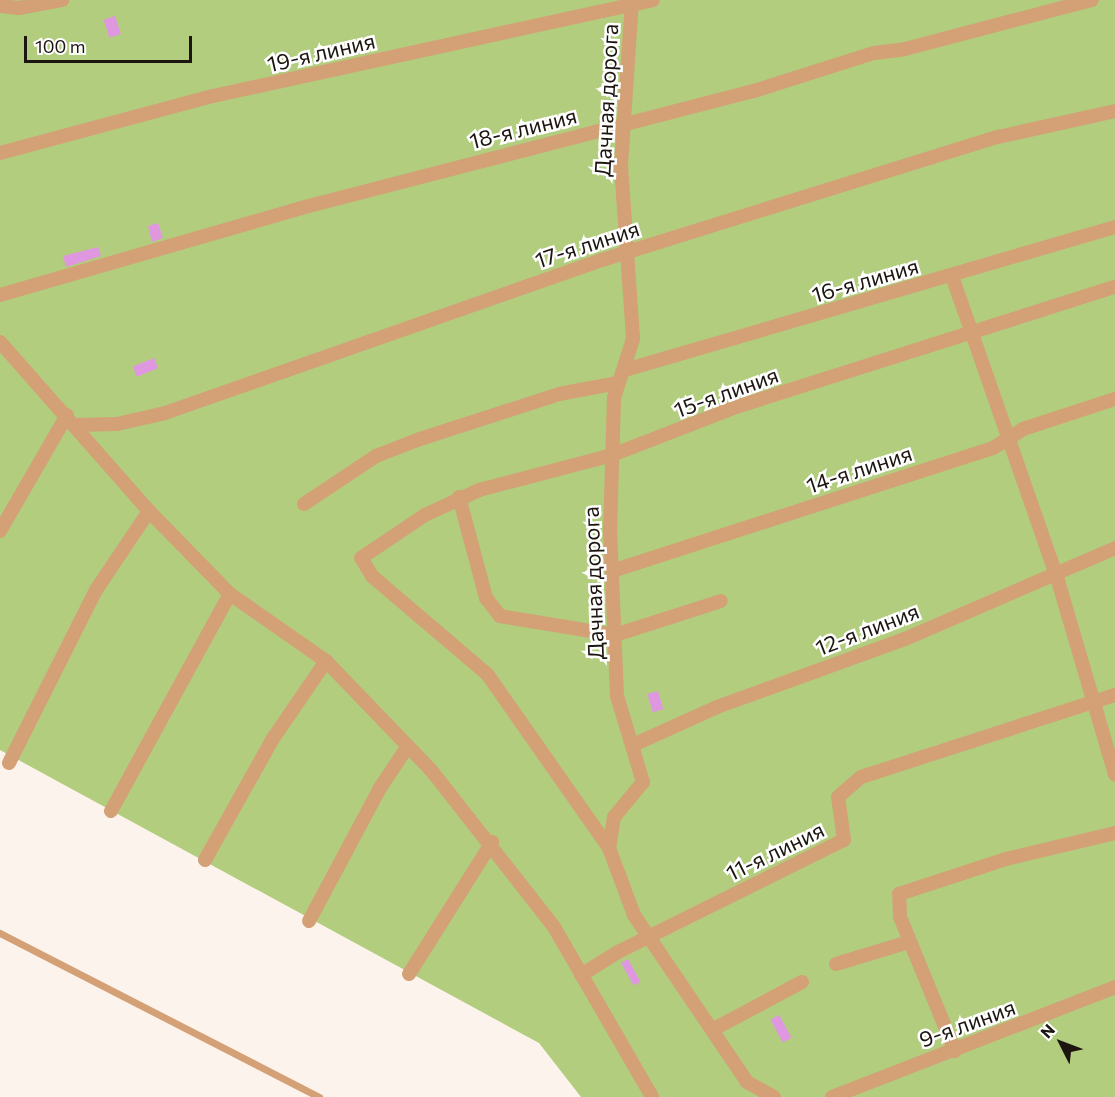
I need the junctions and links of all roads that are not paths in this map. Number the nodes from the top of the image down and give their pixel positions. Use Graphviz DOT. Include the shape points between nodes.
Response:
graph roads {
  1 [pos="62,0"];
  2 [pos="653,0"];
  3 [pos="1092,0"];
  4 [pos="632,3"];
  5 [pos="0,6"];
  6 [pos="1115,111"];
  7 [pos="624,125"];
  8 [pos="0,153"];
  9 [pos="1115,227"];
  10 [pos="627,253"];
  11 [pos="952,276"];
  12 [pos="1115,286"];
  13 [pos="0,296"];
  14 [pos="973,333"];
  15 [pos="0,342"];
  16 [pos="625,370"];
  17 [pos="618,383"];
  18 [pos="1115,399"];
  19 [pos="71,420"];
  20 [pos="1006,440"];
  21 [pos="612,455"];
  22 [pos="459,497"];
  23 [pos="304,504"];
  24 [pos="149,511"];
  25 [pos="0,531"];
  26 [pos="1115,548"];
  27 [pos="612,571"];
  28 [pos="1056,574"];
  29 [pos="230,594"];
  30 [pos="721,601"];
  31 [pos="615,635"];
  32 [pos="326,661"];
  33 [pos="1115,695"];
  34 [pos="1093,702"];
  35 [pos="633,745"];
  36 [pos="408,746"];
  37 [pos="9,763"];
  38 [pos="1115,774"];
  39 [pos="111,811"];
  40 [pos="1115,833"];
  41 [pos="492,842"];
  42 [pos="609,848"];
  43 [pos="206,860"];
  44 [pos="309,921"];
  45 [pos="0,933"];
  46 [pos="649,937"];
  47 [pos="909,942"];
  48 [pos="836,964"];
  49 [pos="410,974"];
  50 [pos="581,975"];
  51 [pos="802,982"];
  52 [pos="1115,987"];
  53 [pos="712,1030"];
  54 [pos="955,1051"];
  55 [pos="319,1097"];
  56 [pos="652,1097"];
  57 [pos="774,1097"];
  58 [pos="832,1097"];
  1 -- 5 [label="street" via="19,8"];
  2 -- 4 [label="street, 19-я линия"];
  3 -- 7 [label="street, 18-я линия" via="905,49 874,53"];
  4 -- 7 [label="street, Дачная дорога"];
  4 -- 8 [label="street, 19-я линия" via="213,96"];
  6 -- 10 [label="street, 17-я линия" via="998,137"];
  7 -- 10 [label="street, Дачная дорога" via="621,166"];
  7 -- 13 [label="street, 18-я линия" via="301,208"];
  9 -- 11 [label="street, 16-я линия"];
  10 -- 16 [label="street, Дачная дорога" via="633,339"];
  10 -- 19 [label="street, 17-я линия" via="265,374 165,413 117,424"];
  11 -- 14 [label="street"];
  11 -- 16 [label="street, 16-я линия"];
  12 -- 14 [label="street, 15-я линия"];
  14 -- 20 [label="street"];
  14 -- 21 [label="street, 15-я линия" via="943,339 863,370 736,407"];
  15 -- 19 [label="street"];
  16 -- 17 [label="street, Дачная дорога"];
  17 -- 21 [label="street, Дачная дорога"];
  17 -- 23 [label="street" via="559,394 420,439 376,456"];
  18 -- 20 [label="street, 14-я линия" via="1023,429"];
  19 -- 24 [label="street"];
  19 -- 25 [label="street"];
  20 -- 27 [label="street, 14-я линия" via="853,494 748,525 690,549"];
  20 -- 28 [label="street"];
  21 -- 22 [label="street, 15-я линия"];
  21 -- 27 [label="street, Дачная дорога"];
  22 -- 31 [label="street" via="486,598 500,616"];
  22 -- 42 [label="street, 15-я линия" via="361,558 372,576 487,674"];
  24 -- 29 [label="street"];
  24 -- 37 [label="street" via="96,591"];
  26 -- 28 [label="street, 12-я линия"];
  27 -- 31 [label="street, Дачная дорога"];
  28 -- 34 [label="street"];
  28 -- 35 [label="street, 12-я линия" via="865,655 717,707"];
  29 -- 32 [label="street"];
  29 -- 39 [label="street"];
  30 -- 31 [label="street"];
  31 -- 35 [label="street, Дачная дорога" via="617,696"];
  32 -- 36 [label="street"];
  32 -- 43 [label="street" via="272,740"];
  33 -- 34 [label="street, 11-я линия"];
  34 -- 38 [label="street"];
  34 -- 46 [label="street, 11-я линия" via="861,777 838,797 844,840"];
  35 -- 42 [label="street, Дачная дорога" via="644,782 615,817"];
  36 -- 41 [label="street"];
  36 -- 44 [label="street" via="380,788"];
  40 -- 47 [label="street" via="1006,859 903,891 898,907"];
  41 -- 49 [label="street"];
  41 -- 50 [label="street" via="554,927"];
  42 -- 46 [label="street" via="634,915"];
  45 -- 55 [label="lane"];
  46 -- 50 [label="street, 11-я линия"];
  46 -- 53 [label="street"];
  47 -- 48 [label="street"];
  47 -- 54 [label="street"];
  50 -- 56 [label="street"];
  51 -- 53 [label="street"];
  52 -- 54 [label="street, 9-я линия"];
  53 -- 57 [label="street" via="747,1082"];
  54 -- 58 [label="street, 9-я линия"];
}
